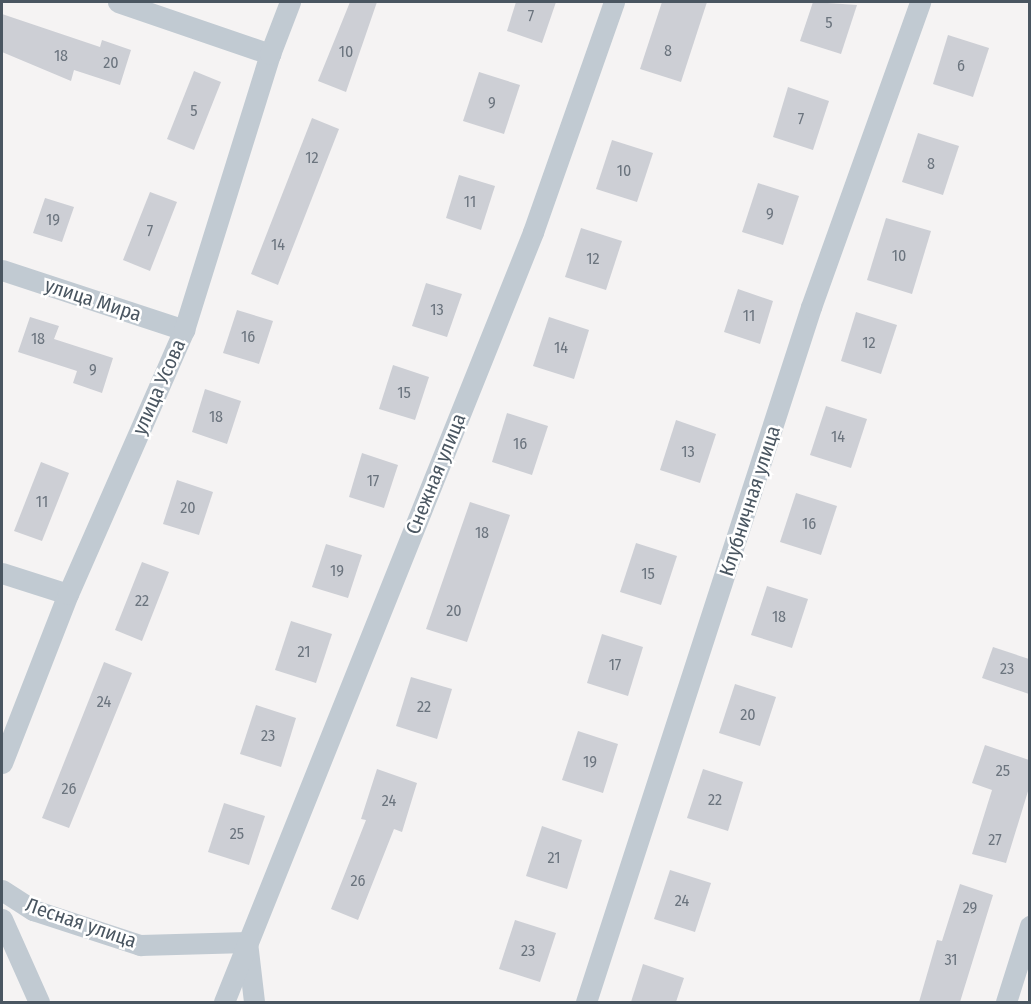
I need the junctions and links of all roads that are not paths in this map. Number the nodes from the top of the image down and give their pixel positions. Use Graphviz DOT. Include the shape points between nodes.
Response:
graph roads {
  1 [pos="118,2"];
  2 [pos="290,2"];
  3 [pos="614,2"];
  4 [pos="920,2"];
  5 [pos="270,54"];
  6 [pos="2,270"];
  7 [pos="184,330"];
  8 [pos="2,573"];
  9 [pos="68,594"];
  10 [pos="2,763"];
  11 [pos="2,891"];
  12 [pos="2,919"];
  13 [pos="1029,926"];
  14 [pos="247,942"];
  15 [pos="39,1002"];
  16 [pos="224,1002"];
  17 [pos="254,1002"];
  18 [pos="586,1002"];
  19 [pos="1006,1002"];
  1 -- 5 [label="street"];
  2 -- 5 [label="street, улица Усова"];
  3 -- 14 [label="street, Снежная улица" via="533,232"];
  4 -- 18 [label="street, Клубничная улица" via="812,307"];
  5 -- 7 [label="street, улица Усова"];
  6 -- 7 [label="street, улица Мира"];
  7 -- 9 [label="street, улица Усова"];
  8 -- 9 [label="street"];
  9 -- 10 [label="street, улица Усова"];
  11 -- 14 [label="street, Лесная улица" via="33,910 140,945"];
  12 -- 15 [label="street"];
  13 -- 19 [label="street"];
  14 -- 16 [label="street, Снежная улица"];
  14 -- 17 [label="street"];
}
